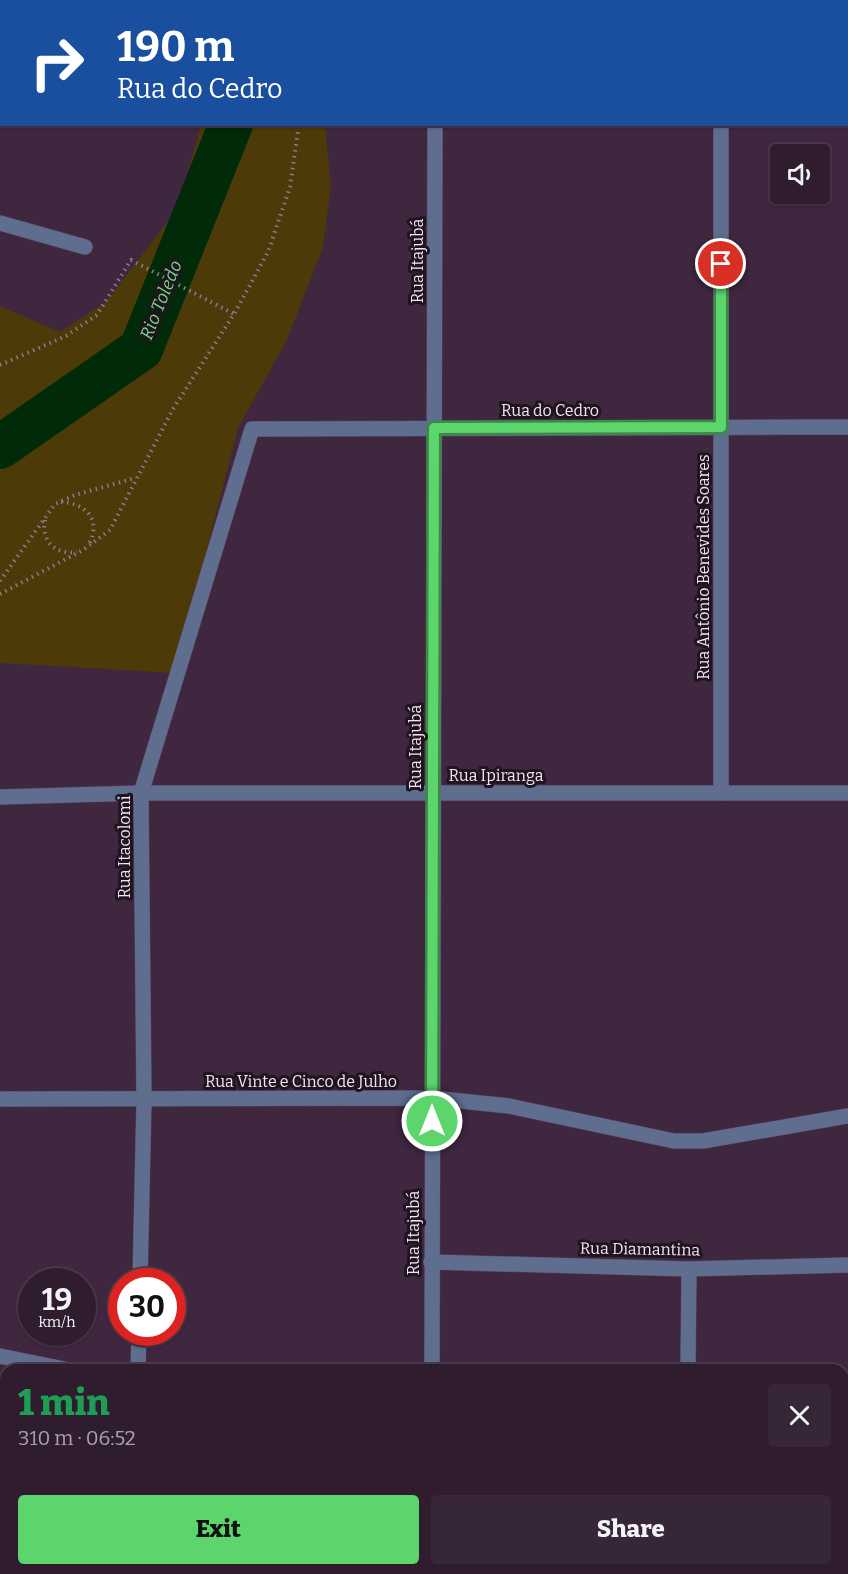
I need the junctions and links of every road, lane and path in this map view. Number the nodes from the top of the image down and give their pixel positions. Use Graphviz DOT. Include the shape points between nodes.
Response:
graph roads {
  1 [pos="299,126"];
  2 [pos="435,126"];
  3 [pos="721,126"];
  4 [pos="0,223"];
  5 [pos="85,248"];
  6 [pos="234,314"];
  7 [pos="0,365"];
  8 [pos="721,427"];
  9 [pos="848,427"];
  10 [pos="434,428"];
  11 [pos="252,429"];
  12 [pos="135,478"];
  13 [pos="60,502"];
  14 [pos="48,514"];
  15 [pos="87,547"];
  16 [pos="81,551"];
  17 [pos="0,581"];
  18 [pos="0,594"];
  19 [pos="141,793"];
  20 [pos="433,793"];
  21 [pos="721,793"];
  22 [pos="848,793"];
  23 [pos="0,797"];
  24 [pos="432,1098"];
  25 [pos="0,1099"];
  26 [pos="144,1100"];
  27 [pos="848,1116"];
  28 [pos="431,1262"];
  29 [pos="848,1265"];
  30 [pos="140,1268"];
  31 [pos="689,1269"];
  32 [pos="139,1346"];
  33 [pos="0,1356"];
  34 [pos="39,1364"];
  35 [pos="138,1364"];
  36 [pos="432,1364"];
  37 [pos="688,1364"];
  1 -- 6 [label="path" via="290,187 268,252"];
  2 -- 10 [label="street, Rua Itajubá"];
  3 -- 8 [label="street, Rua Antônio Benevides Soares"];
  4 -- 5 [label="street"];
  6 -- 7 [label="path" via="131,260 97,315 66,336"];
  6 -- 12 [label="path" via="173,409"];
  8 -- 9 [label="street, Rua do Cedro"];
  8 -- 10 [label="street, Rua do Cedro"];
  8 -- 21 [label="street, Rua Antônio Benevides Soares"];
  10 -- 11 [label="street, Rua do Cedro"];
  10 -- 20 [label="street, Rua Itajubá"];
  11 -- 19 [label="street, Rua Itacolomi"];
  12 -- 13 [label="path"];
  12 -- 15 [label="path" via="110,530"];
  13 -- 14 [label="path"];
  13 -- 15 [label="path" via="79,504 91,515 94,531"];
  14 -- 16 [label="path" via="44,530 51,545 65,553"];
  14 -- 17 [label="path"];
  15 -- 16 [label="path"];
  16 -- 18 [label="path"];
  19 -- 20 [label="street, Rua Ipiranga"];
  19 -- 23 [label="street, Rua Ipiranga"];
  19 -- 26 [label="street, Rua Itacolomi"];
  20 -- 21 [label="street, Rua Ipiranga"];
  20 -- 24 [label="street, Rua Itajubá"];
  21 -- 22 [label="street, Rua Ipiranga"];
  24 -- 26 [label="street, Rua Vinte e Cinco de Julho"];
  24 -- 27 [label="street, Rua Vinte e Cinco de Julho" via="509,1106 674,1141 704,1141"];
  24 -- 28 [label="street, Rua Itajubá"];
  25 -- 26 [label="street, Rua Vinte e Cinco de Julho"];
  26 -- 30 [label="street, Rua Itacolomi"];
  28 -- 31 [label="street, Rua Diamantina"];
  28 -- 36 [label="street, Rua Itajubá"];
  29 -- 31 [label="street, Rua Diamantina"];
  31 -- 37 [label="street"];
  32 -- 35 [label="street"];
  33 -- 34 [label="street"];
}
